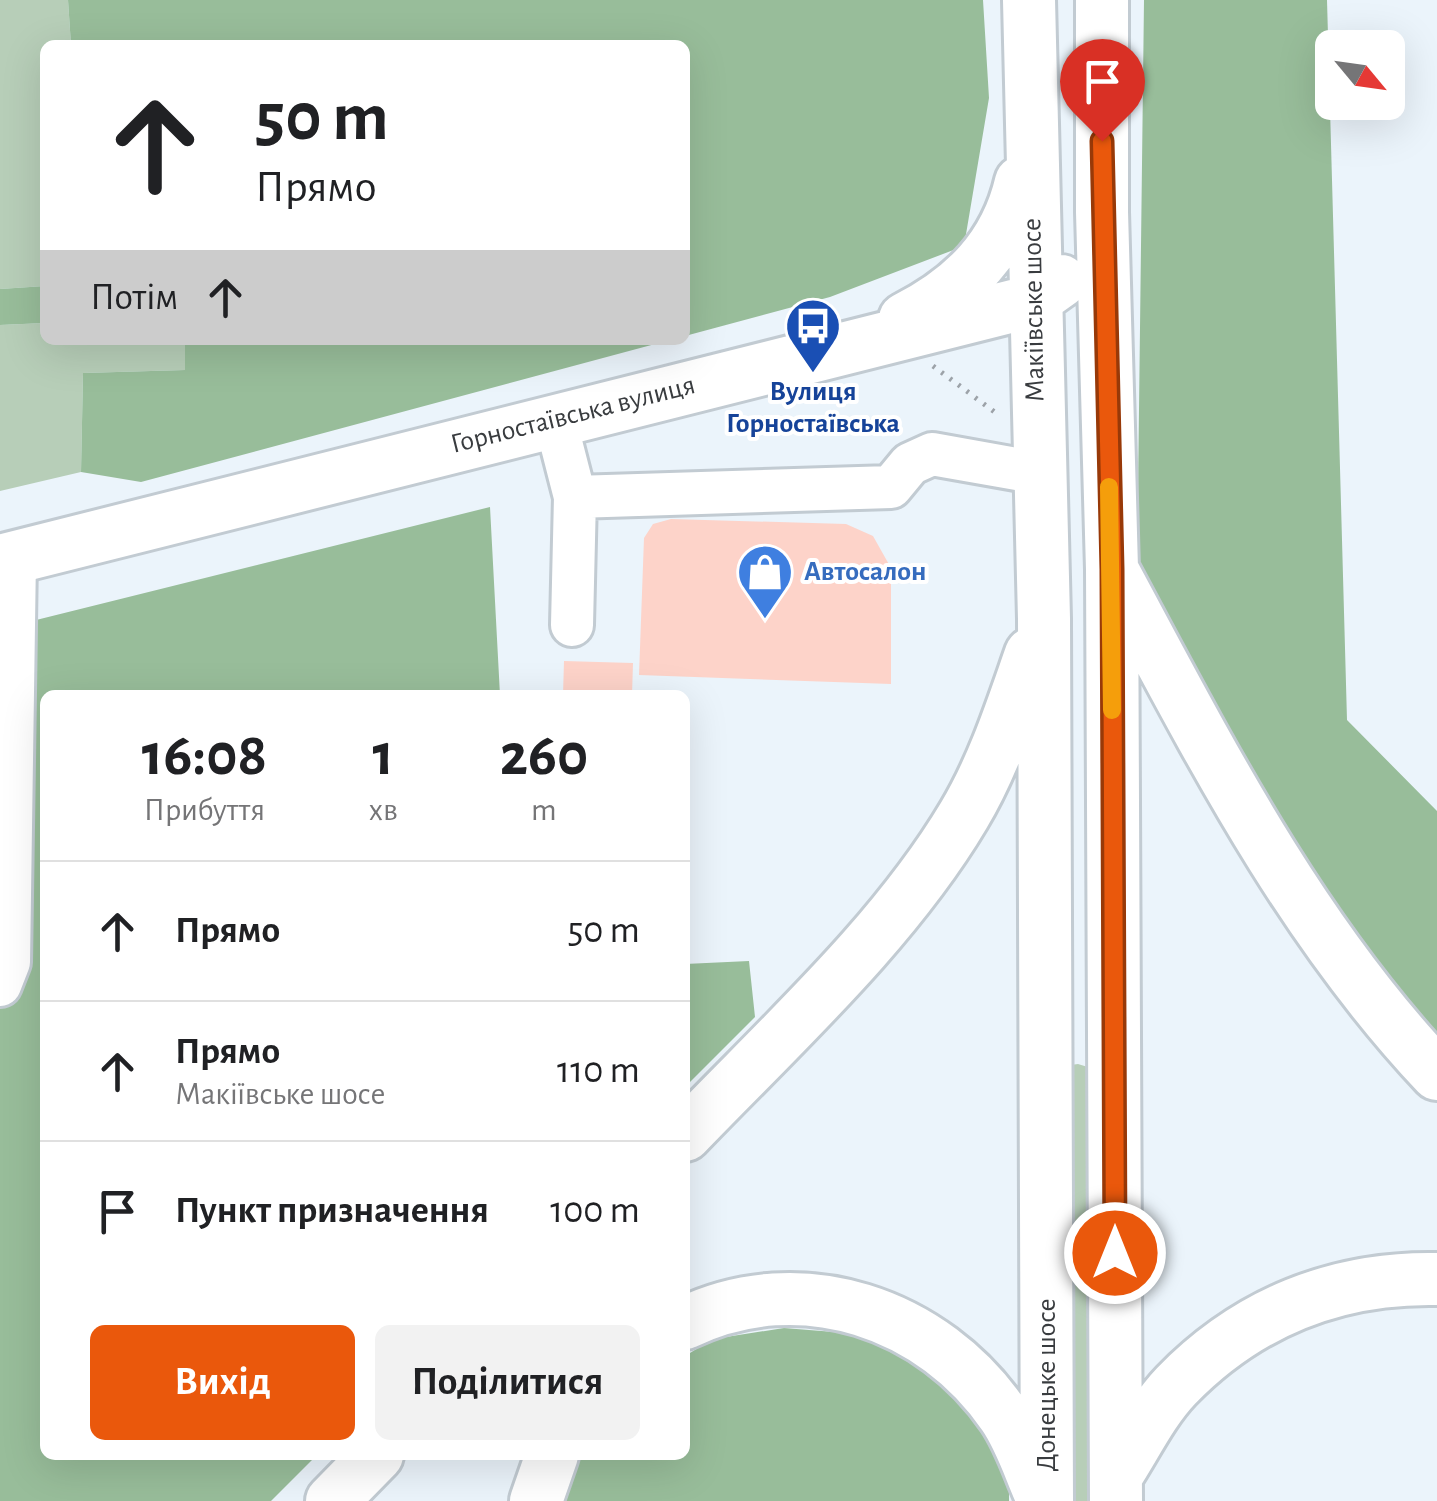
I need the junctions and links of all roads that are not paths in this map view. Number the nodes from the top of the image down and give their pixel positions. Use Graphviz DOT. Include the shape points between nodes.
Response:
graph roads {
  1 [pos="1030,0"];
  2 [pos="1102,0"];
  3 [pos="1032,138"];
  4 [pos="1102,212"];
  5 [pos="1034,301"];
  6 [pos="886,335"];
  7 [pos="1036,403"];
  8 [pos="554,419"];
  9 [pos="1038,473"];
  10 [pos="575,497"];
  11 [pos="8,559"];
  12 [pos="1112,569"];
  13 [pos="1044,619"];
  14 [pos="572,624"];
  15 [pos="3,970"];
  16 [pos="1046,1029"];
  17 [pos="1114,1031"];
  18 [pos="1437,1074"];
  19 [pos="690,1129"];
  20 [pos="1437,1279"];
  21 [pos="690,1322"];
  22 [pos="372,1460"];
  23 [pos="550,1460"];
  24 [pos="1116,1488"];
  25 [pos="332,1501"];
  26 [pos="536,1501"];
  27 [pos="1045,1501"];
  1 -- 3 [label="main road, Макіївське шосе"];
  2 -- 4 [label="main road"];
  3 -- 5 [label="main road, Макіївське шосе"];
  3 -- 6 [label="main road" via="1015,207 989,254"];
  4 -- 5 [label="main road, Горностаївська вулиця" via="1072,272"];
  4 -- 12 [label="main road"];
  5 -- 6 [label="main road, Горностаївська вулиця"];
  5 -- 7 [label="main road, Макіївське шосе"];
  6 -- 7 [label="main road" via="944,334 988,347 1006,358"];
  6 -- 8 [label="main road, Горностаївська вулиця"];
  7 -- 9 [label="main road, Макіївське шосе"];
  8 -- 10 [label="street"];
  8 -- 11 [label="main road, Горностаївська вулиця"];
  9 -- 10 [label="street" via="932,454 910,464 890,487"];
  9 -- 13 [label="main road, Макіївське шосе"];
  10 -- 14 [label="street"];
  11 -- 15 [label="street"];
  12 -- 17 [label="main road"];
  12 -- 18 [label="main road" via="1239,805 1332,951"];
  13 -- 16 [label="main road, Донецьке шосе"];
  13 -- 19 [label="main road" via="996,750 933,864 830,984"];
  16 -- 17 [label="main road" via="1057,1008 1080,999 1101,1009"];
  16 -- 27 [label="main road, Донецьке шосе"];
  17 -- 24 [label="main road"];
  20 -- 24 [label="main road" via="1384,1278 1323,1292 1243,1331 1174,1388"];
  21 -- 27 [label="main road" via="779,1300 851,1307 914,1328 958,1363 1006,1418"];
  22 -- 25 [label="main road"];
  23 -- 26 [label="main road"];
}
